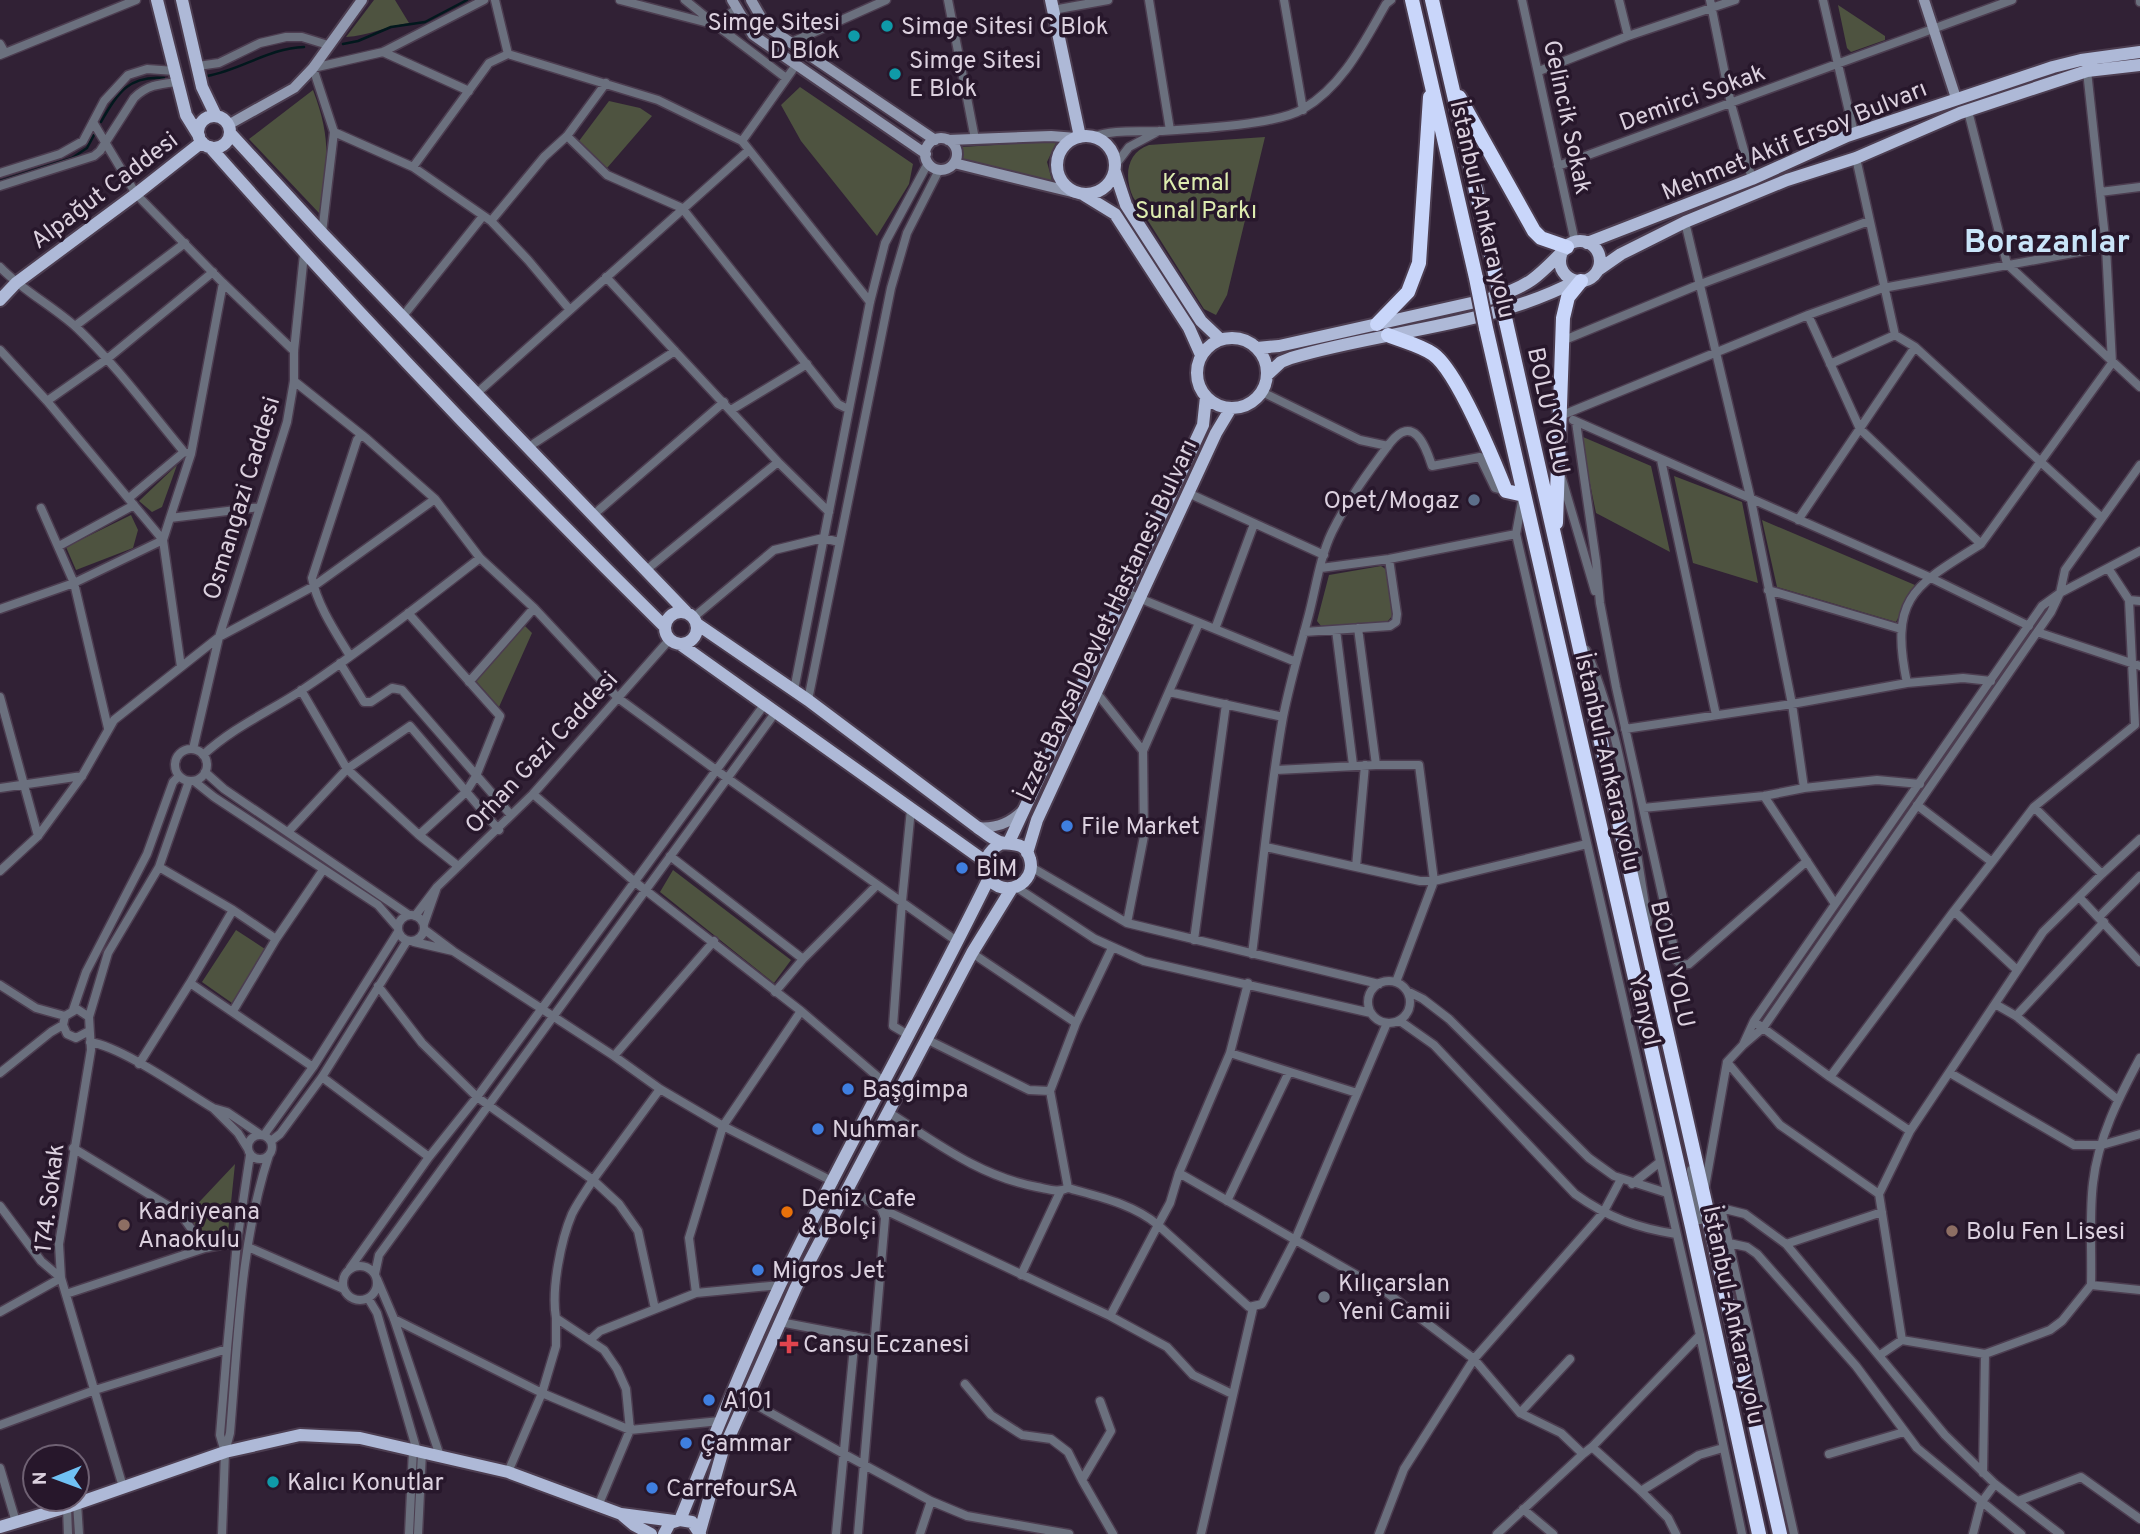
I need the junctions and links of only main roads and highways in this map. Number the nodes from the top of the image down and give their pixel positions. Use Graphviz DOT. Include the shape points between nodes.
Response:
graph roads {
  1 [pos="157,0"];
  2 [pos="182,0"];
  3 [pos="362,0"];
  4 [pos="751,0"];
  5 [pos="1412,0"];
  6 [pos="1432,0"];
  7 [pos="1924,0"];
  8 [pos="734,4"];
  9 [pos="1052,5"];
  10 [pos="2140,52"];
  11 [pos="2140,65"];
  12 [pos="1431,82"];
  13 [pos="1450,82"];
  14 [pos="1956,98"];
  15 [pos="216,116"];
  16 [pos="229,129"];
  17 [pos="1082,137"];
  18 [pos="935,140"];
  19 [pos="948,140"];
  20 [pos="203,142"];
  21 [pos="927,158"];
  22 [pos="954,163"];
  23 [pos="1115,168"];
  24 [pos="1080,194"];
  25 [pos="1610,235"];
  26 [pos="1573,245"];
  27 [pos="1621,254"];
  28 [pos="1598,270"];
  29 [pos="1579,281"];
  30 [pos="0,300"];
  31 [pos="1506,322"];
  32 [pos="1377,324"];
  33 [pos="1388,335"];
  34 [pos="1220,339"];
  35 [pos="1257,348"];
  36 [pos="1201,355"];
  37 [pos="1267,375"];
  38 [pos="1206,397"];
  39 [pos="1231,408"];
  40 [pos="1524,495"];
  41 [pos="1556,548"];
  42 [pos="692,618"];
  43 [pos="671,636"];
  44 [pos="1027,806"];
  45 [pos="977,827"];
  46 [pos="1005,843"];
  47 [pos="1027,853"];
  48 [pos="986,862"];
  49 [pos="989,878"];
  50 [pos="1014,887"];
  51 [pos="621,1514"];
  52 [pos="677,1520"];
  53 [pos="0,1527"];
  54 [pos="700,1532"];
  55 [pos="651,1534"];
  56 [pos="664,1534"];
  57 [pos="1759,1534"];
  58 [pos="1780,1534"];
  1 -- 20 [label="main road" via="187,115"];
  2 -- 15 [label="main road" via="205,98"];
  3 -- 16 [label="main road" via="313,68 287,93"];
  4 -- 18 [label="main road" via="762,19 790,43"];
  5 -- 12 [label="highway, İstanbul-Ankara yolu"];
  6 -- 13 [label="highway"];
  7 -- 14 [label="main road"];
  8 -- 21 [label="main road" via="753,35"];
  9 -- 17 [label="main road"];
  10 -- 14 [label="main road, Mehmet Akif Ersoy Bulvarı" via="2081,60"];
  11 -- 27 [label="main road, Mehmet Akif Ersoy Bulvarı" via="2087,71 1968,111 1685,222"];
  12 -- 32 [label="highway" via="1419,262 1408,292"];
  12 -- 40 [label="highway, İstanbul-Ankara yolu, bridge"];
  13 -- 26 [label="highway" via="1534,231 1541,238"];
  13 -- 31 [label="highway, İstanbul-Ankara yolu, bridge"];
  14 -- 25 [label="main road, Mehmet Akif Ersoy Bulvarı" via="1854,133"];
  15 -- 16 [label="main road"];
  15 -- 20 [label="main road" via="199,126"];
  16 -- 20 [label="main road" via="224,145"];
  16 -- 42 [label="main road"];
  17 -- 19 [label="main road"];
  17 -- 23 [label="main road" via="1107,145"];
  17 -- 24 [label="main road" via="1063,148 1057,168 1063,183"];
  18 -- 19 [label="main road"];
  18 -- 21 [label="main road" via="928,145"];
  19 -- 22 [label="main road" via="957,150"];
  20 -- 30 [label="main road, Alpağut Caddesi"];
  20 -- 43 [label="main road" via="304,254"];
  21 -- 22 [label="main road" via="939,170"];
  22 -- 24 [label="main road"];
  23 -- 24 [label="main road" via="1107,186 1093,194"];
  23 -- 34 [label="main road" via="1126,205 1201,321"];
  24 -- 36 [label="main road" via="1115,214 1189,328"];
  25 -- 26 [label="main road, Mehmet Akif Ersoy Bulvarı"];
  25 -- 27 [label="main road" via="1611,244"];
  26 -- 28 [label="main road" via="1599,254"];
  26 -- 29 [label="main road" via="1561,258 1562,268"];
  26 -- 32 [label="main road" via="1519,290"];
  27 -- 28 [label="main road, Mehmet Akif Ersoy Bulvarı"];
  28 -- 29 [label="main road"];
  29 -- 33 [label="main road" via="1493,312"];
  29 -- 41 [label="highway" via="1566,302 1562,341"];
  31 -- 41 [label="highway, BOLU YOLU"];
  32 -- 35 [label="main road"];
  33 -- 37 [label="main road" via="1287,359"];
  33 -- 40 [label="highway" via="1424,349 1444,365 1481,432 1506,491"];
  34 -- 35 [label="main road" via="1236,337"];
  34 -- 36 [label="main road"];
  35 -- 37 [label="main road"];
  36 -- 38 [label="main road" via="1197,375"];
  37 -- 39 [label="main road" via="1262,392 1251,402"];
  38 -- 39 [label="main road"];
  38 -- 44 [label="main road, İzzet Baysal Devlet Hastanesi Bulvarı" via="1203,425"];
  39 -- 47 [label="main road, İzzet Baysal Devlet Hastanesi Bulvarı" via="1138,598 1037,820"];
  40 -- 57 [label="highway, İstanbul-Ankara yolu"];
  41 -- 58 [label="highway, BOLU YOLU"];
  42 -- 43 [label="main road" via="675,612 671,615"];
  42 -- 43 [label="main road" via="694,638 685,643"];
  42 -- 45 [label="main road"];
  43 -- 48 [label="main road"];
  44 -- 45 [label="main road" via="1007,823"];
  44 -- 46 [label="main road, İzzet Baysal Devlet Hastanesi Bulvarı"];
  45 -- 46 [label="main road"];
  46 -- 47 [label="main road" via="1016,844"];
  46 -- 48 [label="main road" via="990,851"];
  47 -- 50 [label="main road" via="1031,867 1026,880"];
  48 -- 49 [label="main road"];
  49 -- 50 [label="main road" via="999,887"];
  49 -- 52 [label="main road" via="780,1285"];
  50 -- 54 [label="main road" via="972,953 780,1322 718,1464"];
  51 -- 52 [label="main road"];
  51 -- 53 [label="main road" via="508,1472 360,1438 300,1435 225,1452"];
  51 -- 55 [label="main road"];
  52 -- 54 [label="main road" via="692,1522"];
  52 -- 56 [label="main road"];
}
